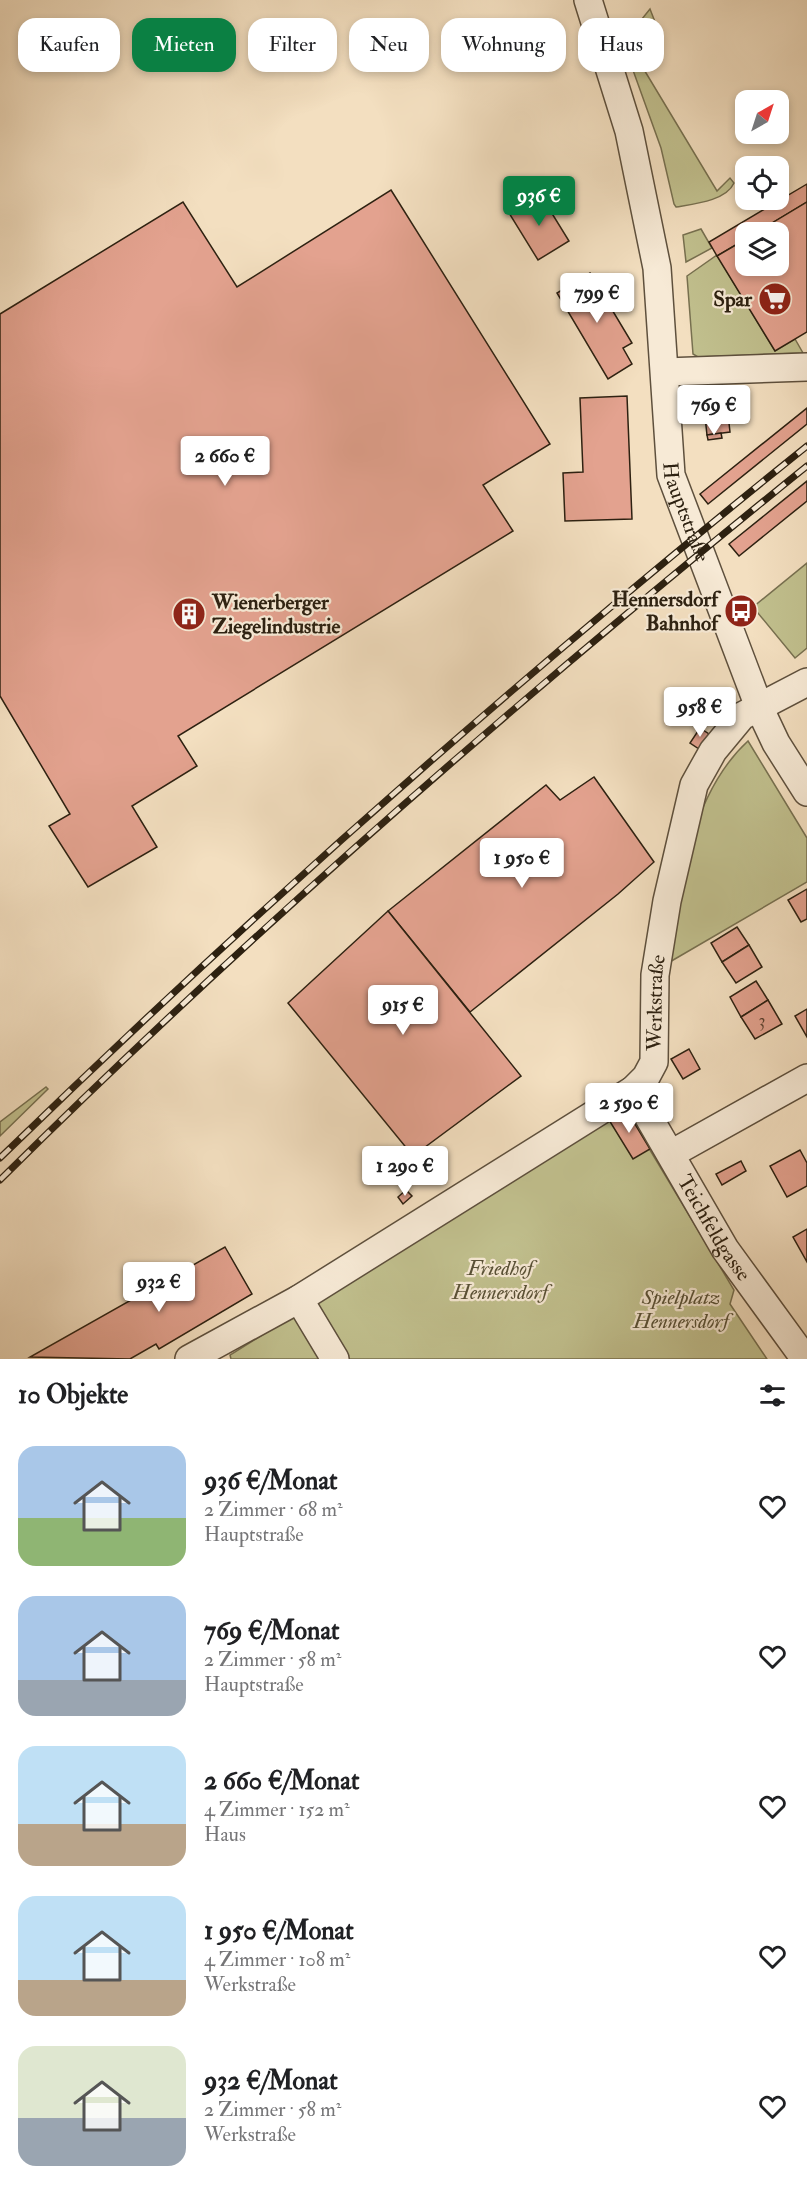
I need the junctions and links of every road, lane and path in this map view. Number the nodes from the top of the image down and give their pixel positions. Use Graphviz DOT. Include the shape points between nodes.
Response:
graph roads {
  1 [pos="588,0"];
  2 [pos="807,366"];
  3 [pos="664,372"];
  4 [pos="807,682"];
  5 [pos="759,707"];
  6 [pos="807,792"];
  7 [pos="807,1078"];
  8 [pos="633,1090"];
  9 [pos="671,1154"];
  10 [pos="299,1299"];
  11 [pos="189,1359"];
  12 [pos="335,1359"];
  13 [pos="805,1359"];
  1 -- 3 [label="street, Hauptstraße" via="621,99 646,208 660,295"];
  2 -- 3 [label="street"];
  3 -- 5 [label="street, Hauptstraße" via="671,475"];
  4 -- 5 [label="street, Werkstraße"];
  5 -- 6 [label="street, Hauptstraße"];
  5 -- 8 [label="street, Werkstraße" via="742,716 725,734 694,785 655,975 654,1062"];
  7 -- 9 [label="street"];
  8 -- 9 [label="street, Teichfeldgasse"];
  8 -- 10 [label="street, Werkstraße"];
  9 -- 13 [label="street, Teichfeldgasse" via="725,1249"];
  10 -- 11 [label="street, Werkstraße"];
  10 -- 12 [label="street"];
}
